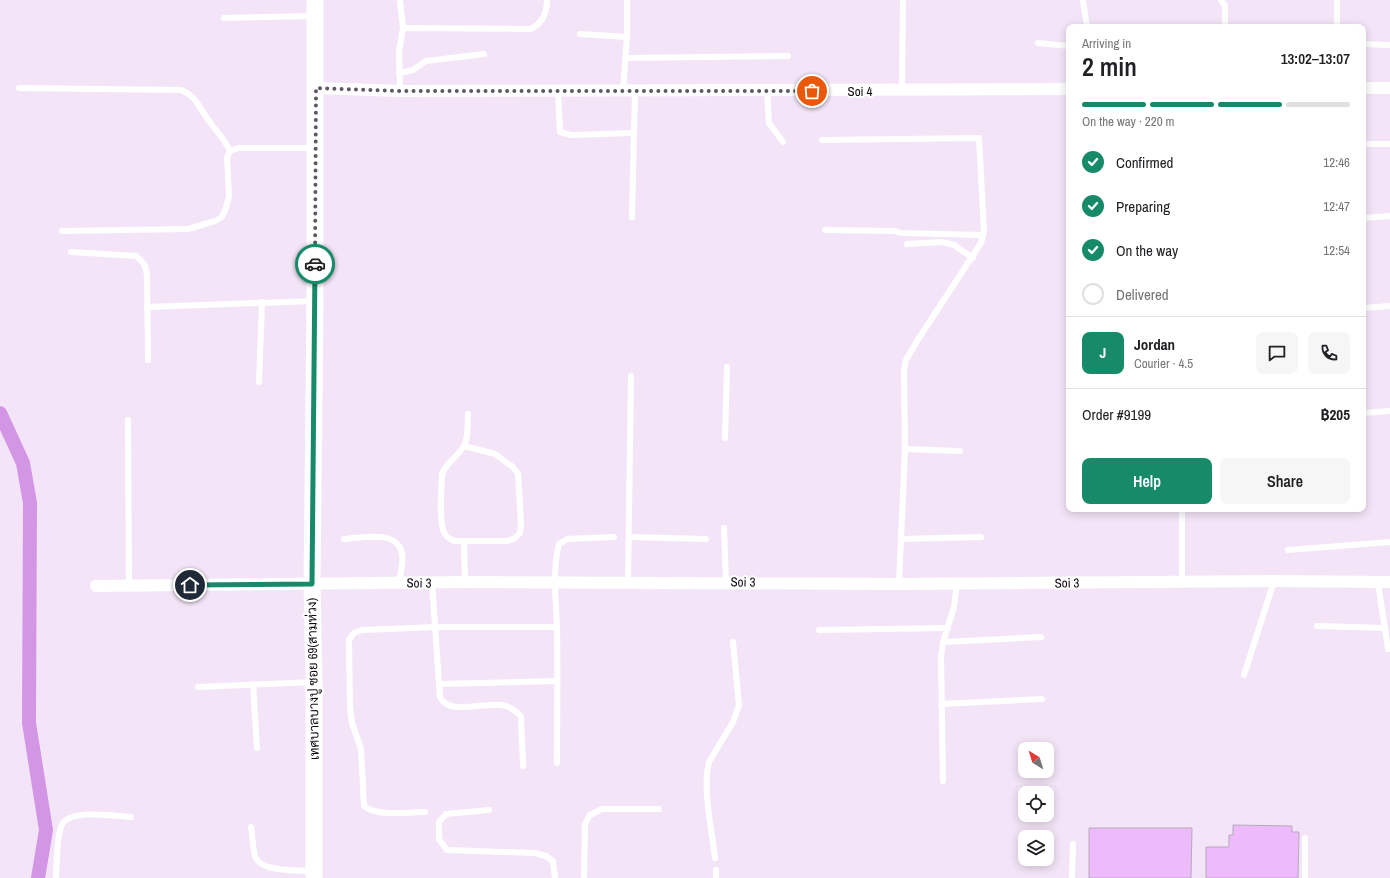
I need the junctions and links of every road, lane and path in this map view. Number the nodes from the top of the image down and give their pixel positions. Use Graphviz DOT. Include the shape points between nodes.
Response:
graph roads {
  1 [pos="400,0"];
  2 [pos="547,0"];
  3 [pos="627,0"];
  4 [pos="903,0"];
  5 [pos="1083,0"];
  6 [pos="1220,0"];
  7 [pos="1337,0"];
  8 [pos="315,8"];
  9 [pos="224,18"];
  10 [pos="1087,24"];
  11 [pos="1225,24"];
  12 [pos="1337,24"];
  13 [pos="403,28"];
  14 [pos="580,34"];
  15 [pos="627,37"];
  16 [pos="1038,43"];
  17 [pos="1366,44"];
  18 [pos="1390,45"];
  19 [pos="1066,46"];
  20 [pos="484,54"];
  21 [pos="788,56"];
  22 [pos="625,58"];
  23 [pos="400,73"];
  24 [pos="19,88"];
  25 [pos="316,88"];
  26 [pos="1366,88"];
  27 [pos="1390,88"];
  28 [pos="1066,89"];
  29 [pos="635,90"];
  30 [pos="400,91"];
  31 [pos="558,91"];
  32 [pos="623,91"];
  33 [pos="766,91"];
  34 [pos="902,91"];
  35 [pos="634,133"];
  36 [pos="822,140"];
  37 [pos="783,142"];
  38 [pos="1366,144"];
  39 [pos="1390,144"];
  40 [pos="315,148"];
  41 [pos="230,151"];
  42 [pos="1390,216"];
  43 [pos="632,217"];
  44 [pos="1366,218"];
  45 [pos="825,230"];
  46 [pos="62,231"];
  47 [pos="983,235"];
  48 [pos="907,244"];
  49 [pos="71,252"];
  50 [pos="973,258"];
  51 [pos="315,301"];
  52 [pos="262,302"];
  53 [pos="1390,306"];
  54 [pos="147,307"];
  55 [pos="1366,308"];
  56 [pos="148,360"];
  57 [pos="727,366"];
  58 [pos="630,376"];
  59 [pos="259,382"];
  60 [pos="1390,411"];
  61 [pos="1366,413"];
  62 [pos="468,414"];
  63 [pos="128,420"];
  64 [pos="725,438"];
  65 [pos="464,446"];
  66 [pos="905,449"];
  67 [pos="960,451"];
  68 [pos="1182,512"];
  69 [pos="724,528"];
  70 [pos="981,536"];
  71 [pos="614,537"];
  72 [pos="630,537"];
  73 [pos="344,539"];
  74 [pos="706,539"];
  75 [pos="901,539"];
  76 [pos="464,541"];
  77 [pos="1390,542"];
  78 [pos="1288,550"];
  79 [pos="1274,581"];
  80 [pos="399,582"];
  81 [pos="465,582"];
  82 [pos="555,582"];
  83 [pos="726,582"];
  84 [pos="1182,582"];
  85 [pos="1384,582"];
  86 [pos="432,583"];
  87 [pos="628,583"];
  88 [pos="312,584"];
  89 [pos="899,584"];
  90 [pos="957,584"];
  91 [pos="96,586"];
  92 [pos="129,586"];
  93 [pos="436,626"];
  94 [pos="1317,626"];
  95 [pos="557,628"];
  96 [pos="948,628"];
  97 [pos="1385,628"];
  98 [pos="819,630"];
  99 [pos="1041,637"];
  100 [pos="733,642"];
  101 [pos="943,642"];
  102 [pos="1388,648"];
  103 [pos="1244,675"];
  104 [pos="314,682"];
  105 [pos="557,682"];
  106 [pos="253,684"];
  107 [pos="439,684"];
  108 [pos="198,687"];
  109 [pos="1042,699"];
  110 [pos="941,704"];
  111 [pos="256,748"];
  112 [pos="557,762"];
  113 [pos="523,766"];
  114 [pos="943,781"];
  115 [pos="659,809"];
  116 [pos="489,810"];
  117 [pos="425,812"];
  118 [pos="131,817"];
  119 [pos="251,827"];
  120 [pos="1305,838"];
  121 [pos="1073,844"];
  122 [pos="716,858"];
  123 [pos="716,870"];
  124 [pos="314,874"];
  125 [pos="56,878"];
  126 [pos="555,878"];
  127 [pos="584,878"];
  128 [pos="716,878"];
  129 [pos="1072,878"];
  130 [pos="1305,878"];
  1 -- 13 [label="lane"];
  2 -- 13 [label="lane" via="547,11 539,24 532,29"];
  3 -- 15 [label="lane"];
  4 -- 34 [label="lane"];
  5 -- 10 [label="lane"];
  6 -- 11 [label="lane" via="1224,6"];
  7 -- 12 [label="lane"];
  8 -- 9 [label="lane"];
  8 -- 25 [label="street, เทศบาลบางปู ซอย 69(สามห่วง)"];
  13 -- 23 [label="lane" via="399,52"];
  14 -- 15 [label="lane"];
  15 -- 22 [label="lane"];
  16 -- 19 [label="lane"];
  17 -- 18 [label="lane"];
  20 -- 23 [label="lane" via="426,61 413,70"];
  21 -- 22 [label="lane"];
  22 -- 32 [label="lane"];
  23 -- 30 [label="lane"];
  24 -- 41 [label="lane" via="181,90 198,101"];
  25 -- 30 [label="street, Soi 4"];
  25 -- 40 [label="street, เทศบาลบางปู ซอย 69(สามห่วง)"];
  26 -- 27 [label="street"];
  28 -- 34 [label="street, Soi 4"];
  29 -- 32 [label="street, Soi 4"];
  29 -- 33 [label="street, Soi 4"];
  29 -- 35 [label="lane"];
  30 -- 31 [label="street, Soi 4"];
  31 -- 32 [label="street, Soi 4"];
  31 -- 35 [label="lane" via="560,132 571,135"];
  33 -- 34 [label="street, Soi 4"];
  33 -- 37 [label="lane" via="769,123"];
  35 -- 43 [label="lane"];
  36 -- 47 [label="lane" via="979,138"];
  38 -- 39 [label="lane"];
  40 -- 41 [label="lane" via="239,148"];
  40 -- 51 [label="street, เทศบาลบางปู ซอย 69(สามห่วง)"];
  41 -- 46 [label="lane" via="227,157 226,208 222,217 215,221 188,229"];
  42 -- 44 [label="lane"];
  45 -- 47 [label="lane"];
  47 -- 50 [label="lane"];
  48 -- 50 [label="lane" via="942,242 954,245"];
  49 -- 54 [label="lane" via="136,256 146,267"];
  50 -- 66 [label="lane" via="906,360"];
  51 -- 52 [label="lane"];
  51 -- 88 [label="street, เทศบาลบางปู ซอย 69(สามห่วง)"];
  52 -- 54 [label="lane"];
  52 -- 59 [label="lane"];
  53 -- 55 [label="lane"];
  54 -- 56 [label="lane"];
  57 -- 64 [label="lane"];
  58 -- 72 [label="lane"];
  60 -- 61 [label="lane"];
  62 -- 65 [label="lane"];
  63 -- 92 [label="lane"];
  65 -- 76 [label="lane" via="444,468 442,474 444,533 449,539"];
  65 -- 76 [label="lane" via="494,454 513,467 518,474 521,523 516,538 508,541"];
  66 -- 67 [label="lane"];
  66 -- 75 [label="lane"];
  68 -- 84 [label="lane"];
  69 -- 83 [label="lane"];
  70 -- 75 [label="lane"];
  71 -- 82 [label="lane" via="567,539 559,544"];
  72 -- 74 [label="lane"];
  72 -- 87 [label="lane"];
  73 -- 80 [label="lane" via="386,537 393,540 402,554"];
  75 -- 89 [label="lane"];
  76 -- 81 [label="lane"];
  77 -- 78 [label="lane"];
  79 -- 84 [label="street, Soi 3"];
  79 -- 85 [label="street, Soi 3"];
  79 -- 103 [label="lane"];
  80 -- 86 [label="street, Soi 3"];
  80 -- 88 [label="street, Soi 3"];
  81 -- 82 [label="street, Soi 3"];
  81 -- 86 [label="street, Soi 3"];
  82 -- 87 [label="street, Soi 3"];
  82 -- 95 [label="lane"];
  83 -- 87 [label="street, Soi 3"];
  83 -- 89 [label="street, Soi 3"];
  84 -- 90 [label="street, Soi 3"];
  85 -- 97 [label="lane"];
  86 -- 93 [label="lane"];
  88 -- 92 [label="street, Soi 3"];
  88 -- 104 [label="street, เทศบาลบางปู ซอย 69(สามห่วง)"];
  89 -- 90 [label="street, Soi 3"];
  90 -- 96 [label="lane"];
  91 -- 92 [label="street, Soi 3"];
  93 -- 95 [label="lane"];
  93 -- 107 [label="lane"];
  93 -- 117 [label="lane" via="362,630 349,640 350,708 361,749 364,806 380,812"];
  94 -- 97 [label="lane"];
  95 -- 105 [label="lane"];
  96 -- 98 [label="lane"];
  96 -- 101 [label="lane"];
  97 -- 102 [label="lane"];
  99 -- 101 [label="lane"];
  100 -- 122 [label="lane" via="738,710 707,770"];
  101 -- 110 [label="lane"];
  104 -- 106 [label="lane"];
  104 -- 124 [label="street, เทศบาลบางปู ซอย 69(สามห่วง)"];
  105 -- 107 [label="lane"];
  105 -- 112 [label="lane"];
  106 -- 108 [label="lane"];
  106 -- 111 [label="lane"];
  107 -- 113 [label="lane" via="440,697 446,706 502,705 515,710 521,716"];
  109 -- 110 [label="lane"];
  110 -- 114 [label="lane"];
  115 -- 127 [label="lane" via="602,809 590,815 585,824"];
  116 -- 126 [label="lane" via="446,814 439,822 439,839 443,846 447,850 461,852 535,853 546,856 553,861"];
  118 -- 125 [label="lane" via="83,814 71,817 63,823"];
  119 -- 124 [label="lane" via="256,859 261,865"];
  120 -- 130 [label="lane"];
  121 -- 129 [label="lane"];
  123 -- 128 [label="lane"];
}
